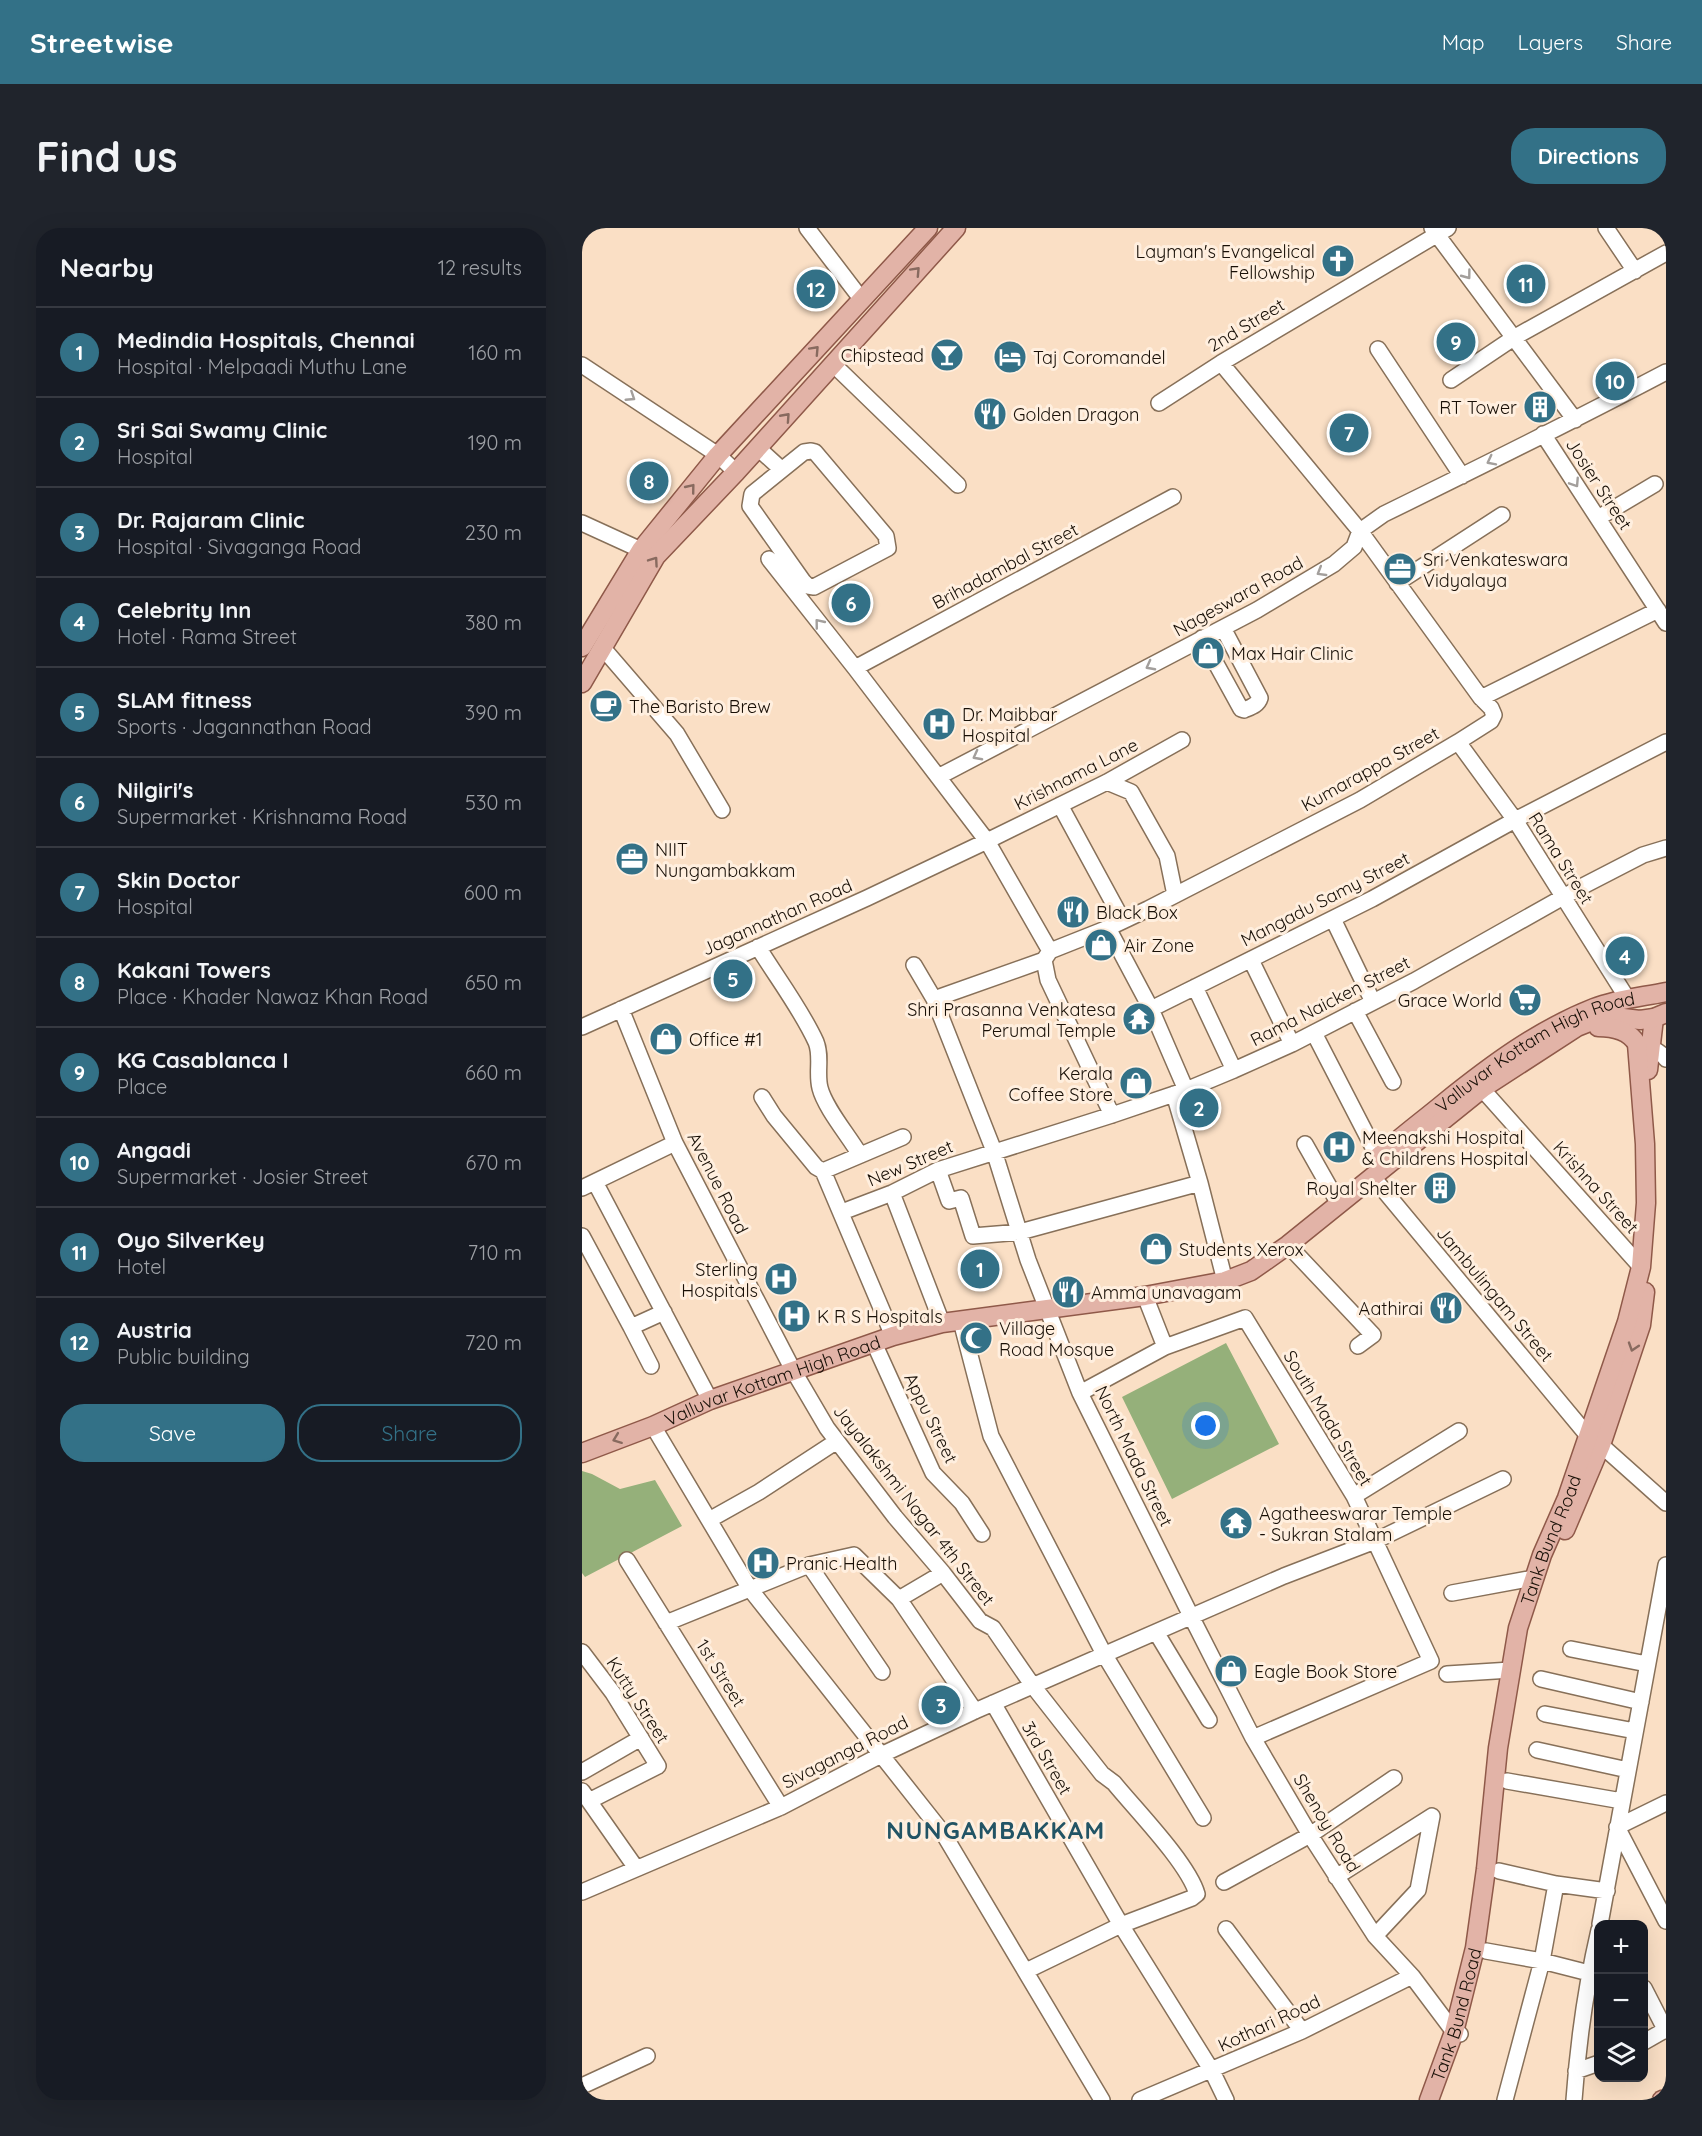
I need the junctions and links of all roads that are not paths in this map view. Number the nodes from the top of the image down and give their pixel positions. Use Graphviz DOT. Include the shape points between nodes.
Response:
graph roads {
  1 [pos="807,228"];
  2 [pos="928,228"];
  3 [pos="956,228"];
  4 [pos="1606,228"];
  5 [pos="1439,230"];
  6 [pos="1666,253"];
  7 [pos="1635,271"];
  8 [pos="862,300"];
  9 [pos="1515,337"];
  10 [pos="1378,349"];
  11 [pos="1221,363"];
  12 [pos="833,364"];
  13 [pos="582,365"];
  14 [pos="1666,372"];
  15 [pos="1451,380"];
  16 [pos="1159,403"];
  17 [pos="1575,420"];
  18 [pos="1543,434"];
  19 [pos="758,448"];
  20 [pos="718,455"];
  21 [pos="781,469"];
  22 [pos="736,472"];
  23 [pos="1462,476"];
  24 [pos="958,484"];
  25 [pos="1655,484"];
  26 [pos="1173,498"];
  27 [pos="1502,515"];
  28 [pos="1598,518"];
  29 [pos="582,523"];
  30 [pos="1360,531"];
  31 [pos="641,550"];
  32 [pos="769,560"];
  33 [pos="1397,583"];
  34 [pos="631,598"];
  35 [pos="608,603"];
  36 [pos="1662,616"];
  37 [pos="598,620"];
  38 [pos="1223,628"];
  39 [pos="1202,639"];
  40 [pos="604,644"];
  41 [pos="582,646"];
  42 [pos="855,668"];
  43 [pos="582,683"];
  44 [pos="1481,698"];
  45 [pos="1182,740"];
  46 [pos="1458,742"];
  47 [pos="1666,742"];
  48 [pos="938,777"];
  49 [pos="1107,782"];
  50 [pos="1060,805"];
  51 [pos="722,810"];
  52 [pos="1515,820"];
  53 [pos="987,841"];
  54 [pos="1666,848"];
  55 [pos="1175,896"];
  56 [pos="1563,898"];
  57 [pos="1333,919"];
  58 [pos="1123,921"];
  59 [pos="1108,928"];
  60 [pos="758,947"];
  61 [pos="1047,955"];
  62 [pos="1251,960"];
  63 [pos="914,965"];
  64 [pos="1195,987"];
  65 [pos="1666,992"];
  66 [pos="1627,998"];
  67 [pos="934,999"];
  68 [pos="1373,1002"];
  69 [pos="621,1009"];
  70 [pos="1151,1009"];
  71 [pos="1355,1011"];
  72 [pos="1660,1016"];
  73 [pos="582,1027"];
  74 [pos="1577,1027"];
  75 [pos="1314,1033"];
  76 [pos="1292,1044"];
  77 [pos="1643,1046"];
  78 [pos="1666,1059"];
  79 [pos="1234,1070"];
  80 [pos="1393,1082"];
  81 [pos="1478,1083"];
  82 [pos="1180,1092"];
  83 [pos="762,1097"];
  84 [pos="1112,1115"];
  85 [pos="903,1137"];
  86 [pos="675,1143"];
  87 [pos="1305,1144"];
  88 [pos="994,1152"];
  89 [pos="860,1155"];
  90 [pos="1378,1157"];
  91 [pos="938,1170"];
  92 [pos="823,1171"];
  93 [pos="1372,1176"];
  94 [pos="1200,1183"];
  95 [pos="588,1185"];
  96 [pos="892,1193"];
  97 [pos="1335,1197"];
  98 [pos="842,1212"];
  99 [pos="1020,1232"];
  100 [pos="582,1236"];
  101 [pos="1288,1245"];
  102 [pos="1641,1267"];
  103 [pos="1251,1271"];
  104 [pos="1225,1281"];
  105 [pos="1144,1296"];
  106 [pos="1047,1310"];
  107 [pos="664,1312"];
  108 [pos="961,1321"];
  109 [pos="942,1323"];
  110 [pos="631,1327"];
  111 [pos="893,1336"];
  112 [pos="874,1343"];
  113 [pos="1358,1346"];
  114 [pos="1165,1347"];
  115 [pos="651,1366"];
  116 [pos="793,1370"];
  117 [pos="1080,1393"];
  118 [pos="710,1400"];
  119 [pos="653,1426"];
  120 [pos="1459,1431"];
  121 [pos="837,1441"];
  122 [pos="1595,1441"];
  123 [pos="582,1453"];
  124 [pos="1503,1479"];
  125 [pos="1354,1496"];
  126 [pos="1666,1503"];
  127 [pos="709,1520"];
  128 [pos="982,1534"];
  129 [pos="1375,1541"];
  130 [pos="627,1560"];
  131 [pos="809,1565"];
  132 [pos="1666,1565"];
  133 [pos="943,1573"];
  134 [pos="1540,1578"];
  135 [pos="750,1589"];
  136 [pos="1452,1593"];
  137 [pos="899,1599"];
  138 [pos="1192,1618"];
  139 [pos="666,1623"];
  140 [pos="1156,1632"];
  141 [pos="1570,1649"];
  142 [pos="582,1652"];
  143 [pos="1104,1654"];
  144 [pos="1647,1664"];
  145 [pos="1511,1670"];
  146 [pos="882,1672"];
  147 [pos="1447,1674"];
  148 [pos="1541,1679"];
  149 [pos="1033,1686"];
  150 [pos="1641,1702"];
  151 [pos="993,1703"];
  152 [pos="975,1711"];
  153 [pos="1545,1714"];
  154 [pos="1209,1720"];
  155 [pos="1635,1731"];
  156 [pos="641,1738"];
  157 [pos="1253,1738"];
  158 [pos="1537,1750"];
  159 [pos="881,1755"];
  160 [pos="1628,1770"];
  161 [pos="582,1772"];
  162 [pos="1394,1778"];
  163 [pos="1507,1782"];
  164 [pos="586,1796"];
  165 [pos="1622,1801"];
  166 [pos="1666,1803"];
  167 [pos="781,1807"];
  168 [pos="1203,1818"];
  169 [pos="1617,1827"];
  170 [pos="1310,1835"];
  171 [pos="636,1868"];
  172 [pos="1498,1871"];
  173 [pos="1336,1876"];
  174 [pos="1224,1882"];
  175 [pos="1556,1884"];
  176 [pos="1607,1891"];
  177 [pos="582,1892"];
  178 [pos="1601,1917"];
  179 [pos="1666,1921"];
  180 [pos="1121,1925"];
  181 [pos="1226,1929"];
  182 [pos="1375,1936"];
  183 [pos="1486,1951"];
  184 [pos="1594,1952"];
  185 [pos="1542,1961"];
  186 [pos="1026,1971"];
  187 [pos="1589,1973"];
  188 [pos="1412,1976"];
  189 [pos="1648,1996"];
  190 [pos="1302,2031"];
  191 [pos="1666,2031"];
  192 [pos="1457,2033"];
  193 [pos="1648,2040"];
  194 [pos="647,2056"];
  195 [pos="1594,2065"];
  196 [pos="1212,2071"];
  197 [pos="1576,2071"];
  198 [pos="582,2086"];
  199 [pos="1101,2100"];
  200 [pos="1140,2100"];
  201 [pos="1226,2100"];
  202 [pos="1429,2100"];
  203 [pos="1440,2100"];
  204 [pos="1505,2100"];
  205 [pos="1575,2100"];
  1 -- 8 [label="street"];
  2 -- 8 [label="main road"];
  12 -- 3 [label="main road, one-way"];
  4 -- 7 [label="street"];
  5 -- 9 [label="street, one-way"];
  5 -- 11 [label="street, 2nd Street"];
  6 -- 7 [label="street"];
  7 -- 9 [label="street"];
  20 -- 8 [label="main road, one-way"];
  9 -- 15 [label="street"];
  9 -- 17 [label="street"];
  10 -- 23 [label="street"];
  11 -- 16 [label="street, 2nd Street"];
  11 -- 30 [label="street"];
  19 -- 12 [label="main road, one-way"];
  12 -- 24 [label="street"];
  13 -- 20 [label="street, one-way"];
  14 -- 17 [label="street, Josier Street"];
  17 -- 18 [label="street, Josier Street"];
  18 -- 23 [label="street, Nageswara Road, one-way"];
  18 -- 28 [label="street, Josier Street, one-way"];
  19 -- 21 [label="street"];
  19 -- 22 [label="main road"];
  20 -- 22 [label="street"];
  31 -- 20 [label="main road, one-way"];
  21 -- 21 [label="street" via="752,494 750,506 808,586 820,585 888,548 886,536 815,452 804,452"];
  34 -- 22 [label="main road, one-way" via="656,556"];
  23 -- 30 [label="street, Nageswara Road" via="1384,514"];
  25 -- 28 [label="street"];
  26 -- 42 [label="street, Brihadambal Street"];
  27 -- 33 [label="street"];
  28 -- 36 [label="street, Josier Street"];
  29 -- 31 [label="street"];
  30 -- 33 [label="street"];
  30 -- 38 [label="street, Nageswara Road, one-way" via="1354,547 1334,564"];
  31 -- 35 [label="main road"];
  42 -- 32 [label="street, one-way"];
  33 -- 44 [label="street"];
  34 -- 35 [label="main road"];
  34 -- 40 [label="main road"];
  35 -- 37 [label="main road"];
  36 -- 44 [label="street"];
  37 -- 40 [label="main road"];
  37 -- 41 [label="main road"];
  38 -- 39 [label="street, Nageswara Road"];
  38 -- 39 [label="street" via="1260,698 1249,708 1241,709"];
  39 -- 48 [label="street, Nageswara Road, one-way"];
  40 -- 43 [label="main road"];
  40 -- 51 [label="street" via="677,734"];
  42 -- 48 [label="street"];
  44 -- 46 [label="street, Kumarappa Street" via="1491,708 1491,721"];
  45 -- 49 [label="street, Krishnama Lane"];
  46 -- 52 [label="street, Rama Street"];
  46 -- 55 [label="street, Kumarappa Street" via="1360,800"];
  47 -- 52 [label="street, Mangadu Samy Street"];
  48 -- 53 [label="street"];
  49 -- 50 [label="street, Krishnama Lane"];
  49 -- 55 [label="street" via="1131,792 1167,855"];
  50 -- 53 [label="street, Krishnama Lane"];
  50 -- 58 [label="street"];
  52 -- 56 [label="street, Rama Street"];
  52 -- 57 [label="street, Mangadu Samy Street"];
  53 -- 60 [label="street, Jagannathan Road"];
  53 -- 61 [label="street"];
  54 -- 56 [label="street, Rama Naicken Street" via="1643,855"];
  55 -- 58 [label="street, Kumarappa Street"];
  56 -- 66 [label="street, Rama Street"];
  56 -- 68 [label="street, Rama Naicken Street"];
  57 -- 62 [label="street, Mangadu Samy Street"];
  57 -- 68 [label="street"];
  58 -- 59 [label="street, Kumarappa Street"];
  59 -- 61 [label="street, Kumarappa Street"];
  59 -- 70 [label="street"];
  60 -- 69 [label="street, Jagannathan Road"];
  60 -- 89 [label="street" via="816,1042 823,1097"];
  61 -- 67 [label="street, Kumarappa Street"];
  61 -- 84 [label="street" via="1048,980"];
  62 -- 64 [label="street, Mangadu Samy Street"];
  62 -- 76 [label="street"];
  63 -- 67 [label="street, North Mada Street"];
  64 -- 70 [label="street, Mangadu Samy Street"];
  64 -- 79 [label="street"];
  65 -- 66 [label="main road, Valluvar Kottam High Road"];
  66 -- 81 [label="main road, Valluvar Kottam High Road" via="1545,1030"];
  67 -- 88 [label="street, North Mada Street"];
  68 -- 71 [label="street, Rama Naicken Street"];
  69 -- 73 [label="street, Jagannathan Road"];
  69 -- 86 [label="street, Avenue Road"];
  70 -- 82 [label="street"];
  71 -- 75 [label="street, Rama Naicken Street"];
  71 -- 80 [label="street"];
  72 -- 74 [label="main road, Valluvar Kottam High Road" via="1597,1019"];
  72 -- 77 [label="main road, Tank Bund Road"];
  74 -- 77 [label="main road" via="1617,1029"];
  74 -- 81 [label="main road, Valluvar Kottam High Road"];
  75 -- 76 [label="street, Rama Naicken Street"];
  75 -- 90 [label="street"];
  76 -- 79 [label="street, Rama Naicken Street"];
  77 -- 78 [label="street"];
  77 -- 102 [label="main road, Tank Bund Road" via="1646,1203"];
  77 -- 122 [label="main road, Tank Bund Road, one-way" via="1654,1204 1648,1274 1641,1325"];
  79 -- 82 [label="street, Rama Naicken Street"];
  81 -- 90 [label="main road, Valluvar Kottam High Road" via="1406,1131"];
  81 -- 93 [label="main road, Valluvar Kottam High Road"];
  81 -- 102 [label="street, Krishna Street"];
  82 -- 84 [label="street, Rama Naicken Street"];
  82 -- 94 [label="street"];
  83 -- 92 [label="street"];
  84 -- 88 [label="street, Rama Naicken Street"];
  85 -- 89 [label="street, New Street"];
  86 -- 95 [label="street"];
  86 -- 116 [label="street, Avenue Road"];
  87 -- 97 [label="street"];
  88 -- 91 [label="street, New Street"];
  88 -- 99 [label="street, North Mada Street"];
  89 -- 92 [label="street, New Street"];
  90 -- 97 [label="main road, Valluvar Kottam High Road"];
  91 -- 96 [label="street, New Street"];
  91 -- 99 [label="street" via="950,1201 961,1198 973,1236"];
  92 -- 98 [label="street"];
  93 -- 101 [label="main road, Valluvar Kottam High Road"];
  93 -- 122 [label="street, Jambulingam Street"];
  94 -- 99 [label="street"];
  94 -- 104 [label="street"];
  95 -- 107 [label="street"];
  96 -- 98 [label="street, New Street"];
  96 -- 109 [label="street"];
  97 -- 103 [label="main road, Valluvar Kottam High Road" via="1280,1240"];
  98 -- 111 [label="street"];
  99 -- 106 [label="street, North Mada Street"];
  100 -- 110 [label="street"];
  101 -- 103 [label="main road, Valluvar Kottam High Road"];
  101 -- 113 [label="street" via="1373,1335"];
  102 -- 122 [label="main road, Tank Bund Road"];
  103 -- 104 [label="main road, Valluvar Kottam High Road"];
  104 -- 105 [label="main road, Valluvar Kottam High Road"];
  105 -- 106 [label="main road, Valluvar Kottam High Road"];
  105 -- 114 [label="street"];
  106 -- 108 [label="main road, Valluvar Kottam High Road"];
  106 -- 117 [label="street, North Mada Street"];
  107 -- 110 [label="street"];
  107 -- 118 [label="street"];
  108 -- 109 [label="main road, Valluvar Kottam High Road"];
  108 -- 143 [label="street" via="991,1436"];
  109 -- 111 [label="main road, Valluvar Kottam High Road"];
  110 -- 115 [label="street"];
  111 -- 112 [label="main road, Valluvar Kottam High Road"];
  112 -- 116 [label="main road, Valluvar Kottam High Road"];
  112 -- 128 [label="street, Appu Street" via="933,1473 962,1503"];
  114 -- 117 [label="street"];
  114 -- 125 [label="street, South Mada Street" via="1245,1318"];
  116 -- 118 [label="main road, Valluvar Kottam High Road"];
  116 -- 121 [label="street, Jayalakshmi Nagar 4th Street"];
  117 -- 138 [label="street, North Mada Street"];
  118 -- 119 [label="main road, Valluvar Kottam High Road"];
  119 -- 123 [label="main road, Valluvar Kottam High Road, one-way"];
  119 -- 127 [label="street"];
  120 -- 125 [label="street"];
  121 -- 127 [label="street"];
  121 -- 133 [label="street, Jayalakshmi Nagar 4th Street"];
  122 -- 126 [label="street, Jambulingam Street"];
  122 -- 134 [label="main road, Tank Bund Road" via="1577,1505"];
  124 -- 129 [label="street, Sivaganga Road"];
  125 -- 129 [label="street, South Mada Street"];
  127 -- 135 [label="street"];
  129 -- 138 [label="street, Sivaganga Road" via="1284,1576"];
  129 -- 157 [label="street, South Mada Street" via="1431,1661"];
  130 -- 139 [label="street, 1st Street"];
  131 -- 135 [label="street"];
  131 -- 137 [label="street" via="854,1555"];
  131 -- 146 [label="street"];
  132 -- 144 [label="street"];
  133 -- 137 [label="street"];
  133 -- 149 [label="street, Jayalakshmi Nagar 4th Street" via="980,1621 993,1628"];
  134 -- 136 [label="street"];
  134 -- 145 [label="main road, Tank Bund Road" via="1518,1628"];
  134 -- 163 [label="main road, Tank Bund Road"];
  135 -- 139 [label="street"];
  135 -- 159 [label="street"];
  137 -- 152 [label="street"];
  138 -- 140 [label="street, Sivaganga Road"];
  138 -- 157 [label="street, Shenoy Road"];
  139 -- 167 [label="street, 1st Street"];
  140 -- 143 [label="street, Sivaganga Road"];
  140 -- 154 [label="street"];
  141 -- 144 [label="street"];
  142 -- 156 [label="street, Kutty Street"];
  143 -- 149 [label="street, Sivaganga Road"];
  143 -- 168 [label="street"];
  144 -- 150 [label="street"];
  145 -- 147 [label="street"];
  145 -- 192 [label="main road, Tank Bund Road" via="1475,1948"];
  148 -- 150 [label="street"];
  149 -- 151 [label="street, Sivaganga Road"];
  149 -- 180 [label="street, Jayalakshmi Nagar 4th Street" via="1102,1774 1176,1857 1195,1887 1197,1894 1192,1898"];
  150 -- 155 [label="street"];
  151 -- 152 [label="street, Sivaganga Road"];
  151 -- 180 [label="street, 3rd Street"];
  152 -- 159 [label="street, Sivaganga Road"];
  153 -- 155 [label="street"];
  155 -- 160 [label="street"];
  156 -- 161 [label="street"];
  156 -- 164 [label="street, Kutty Street" via="658,1766"];
  157 -- 170 [label="street, Shenoy Road"];
  158 -- 160 [label="street"];
  159 -- 167 [label="street, Sivaganga Road"];
  159 -- 186 [label="street" via="943,1833"];
  160 -- 165 [label="street"];
  162 -- 170 [label="street"];
  163 -- 165 [label="street"];
  163 -- 172 [label="main road, Tank Bund Road"];
  164 -- 171 [label="street"];
  165 -- 169 [label="street"];
  166 -- 169 [label="street"];
  167 -- 171 [label="street, Sivaganga Road"];
  169 -- 176 [label="street"];
  169 -- 179 [label="street"];
  170 -- 173 [label="street, Shenoy Road"];
  170 -- 174 [label="street"];
  171 -- 177 [label="street, Sivaganga Road"];
  172 -- 175 [label="street"];
  172 -- 183 [label="main road, Tank Bund Road"];
  173 -- 182 [label="street, Shenoy Road"];
  173 -- 182 [label="street" via="1432,1816 1418,1890"];
  175 -- 176 [label="street"];
  175 -- 185 [label="street"];
  176 -- 178 [label="street"];
  180 -- 186 [label="street"];
  180 -- 196 [label="street, 3rd Street"];
  181 -- 190 [label="street"];
  182 -- 188 [label="street, Shenoy Road"];
  183 -- 185 [label="street"];
  183 -- 192 [label="main road, Tank Bund Road"];
  184 -- 187 [label="street"];
  185 -- 187 [label="street"];
  185 -- 204 [label="street"];
  186 -- 199 [label="street"];
  187 -- 197 [label="street"];
  188 -- 190 [label="street, Kothari Road"];
  188 -- 192 [label="street, Shenoy Road"];
  189 -- 191 [label="street"];
  190 -- 196 [label="street, Kothari Road"];
  191 -- 193 [label="street"];
  192 -- 202 [label="main road, Tank Bund Road"];
  192 -- 203 [label="main road, Tank Bund Road"];
  194 -- 198 [label="street"];
  195 -- 197 [label="street"];
  196 -- 200 [label="street, Kothari Road"];
  196 -- 201 [label="street, 3rd Street"];
  197 -- 205 [label="street"];
}
